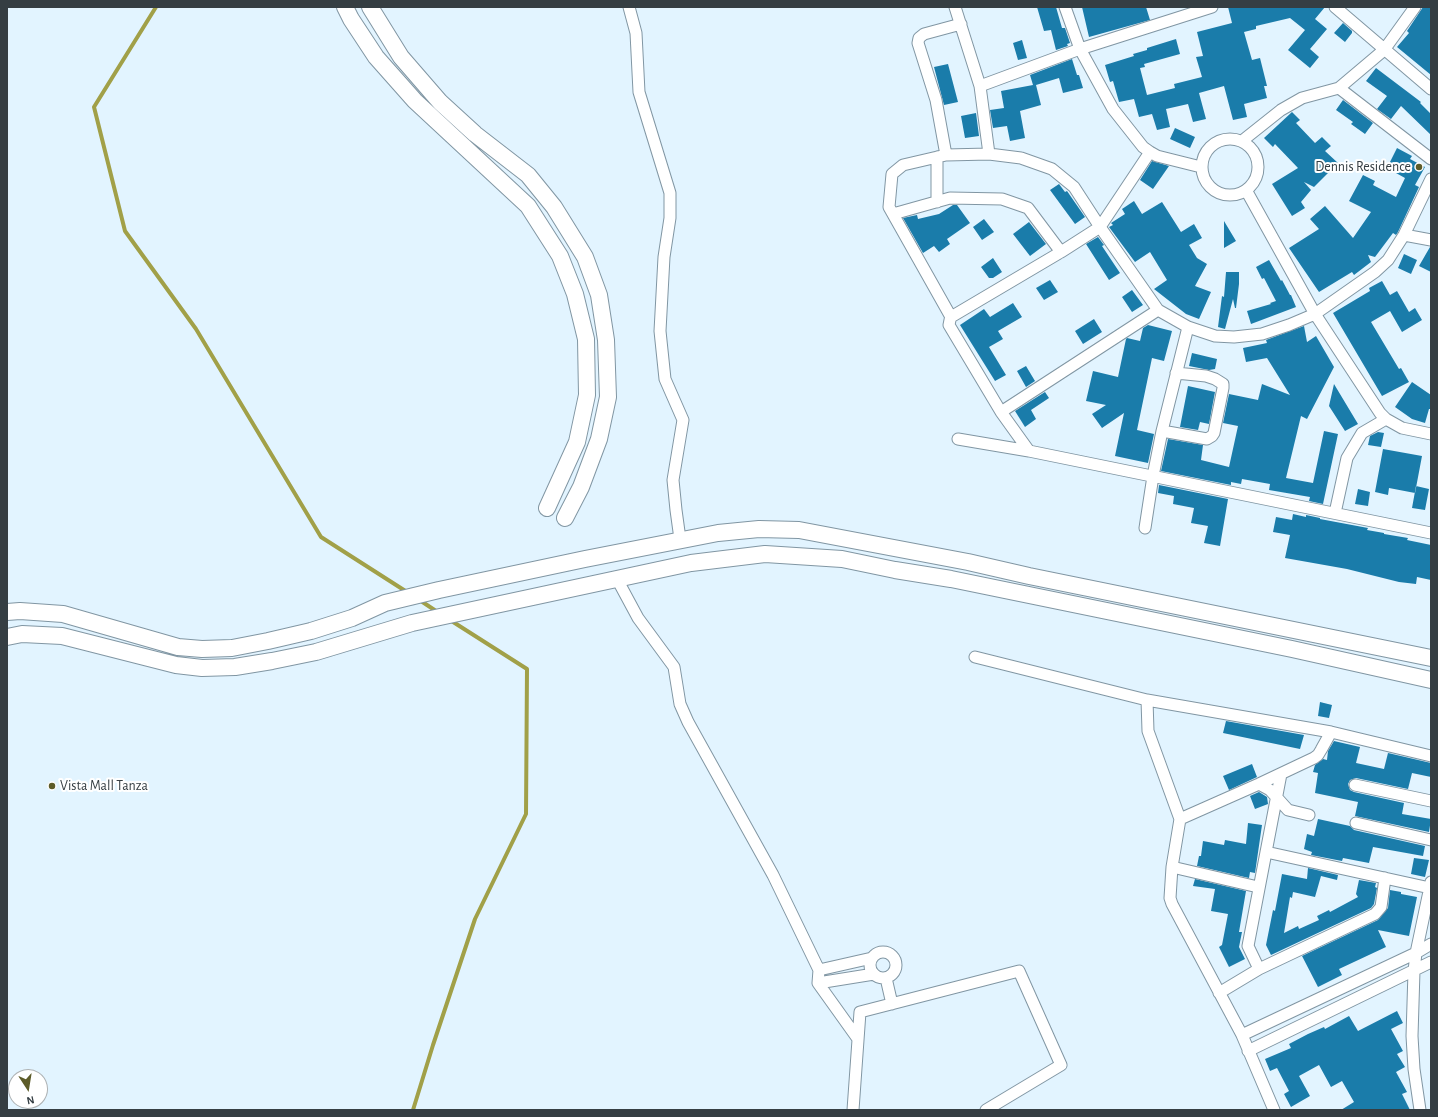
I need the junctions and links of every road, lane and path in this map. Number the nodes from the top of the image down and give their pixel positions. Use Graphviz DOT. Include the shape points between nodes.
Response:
graph roads {
  1 [pos="346,7"];
  2 [pos="370,7"];
  3 [pos="629,7"];
  4 [pos="955,7"];
  5 [pos="1065,7"];
  6 [pos="1212,7"];
  7 [pos="1335,7"];
  8 [pos="1416,7"];
  9 [pos="1180,12"];
  10 [pos="961,24"];
  11 [pos="1080,48"];
  12 [pos="1384,50"];
  13 [pos="980,86"];
  14 [pos="1340,88"];
  15 [pos="1431,89"];
  16 [pos="1242,141"];
  17 [pos="1150,152"];
  18 [pos="989,154"];
  19 [pos="942,156"];
  20 [pos="1431,159"];
  21 [pos="1201,167"];
  22 [pos="1431,179"];
  23 [pos="1246,190"];
  24 [pos="937,202"];
  25 [pos="893,214"];
  26 [pos="1100,227"];
  27 [pos="1404,234"];
  28 [pos="1431,240"];
  29 [pos="1061,252"];
  30 [pos="1158,310"];
  31 [pos="1315,314"];
  32 [pos="951,317"];
  33 [pos="1188,327"];
  34 [pos="1176,373"];
  35 [pos="1001,412"];
  36 [pos="1386,418"];
  37 [pos="1162,431"];
  38 [pos="1431,434"];
  39 [pos="958,439"];
  40 [pos="1029,451"];
  41 [pos="1153,476"];
  42 [pos="547,508"];
  43 [pos="1335,513"];
  44 [pos="564,518"];
  45 [pos="1145,528"];
  46 [pos="1431,533"];
  47 [pos="680,540"];
  48 [pos="617,579"];
  49 [pos="7,612"];
  50 [pos="108,627"];
  51 [pos="1297,630"];
  52 [pos="7,637"];
  53 [pos="102,646"];
  54 [pos="1292,649"];
  55 [pos="975,656"];
  56 [pos="1431,658"];
  57 [pos="1431,680"];
  58 [pos="1146,700"];
  59 [pos="1330,732"];
  60 [pos="1431,756"];
  61 [pos="1280,774"];
  62 [pos="1259,784"];
  63 [pos="1355,785"];
  64 [pos="1276,796"];
  65 [pos="1431,801"];
  66 [pos="1309,815"];
  67 [pos="1180,819"];
  68 [pos="1356,823"];
  69 [pos="1431,840"];
  70 [pos="1266,852"];
  71 [pos="1172,867"];
  72 [pos="1385,878"];
  73 [pos="1430,885"];
  74 [pos="1258,887"];
  75 [pos="1431,944"];
  76 [pos="1416,952"];
  77 [pos="872,958"];
  78 [pos="1431,962"];
  79 [pos="1259,969"];
  80 [pos="819,970"];
  81 [pos="1414,971"];
  82 [pos="874,974"];
  83 [pos="886,978"];
  84 [pos="818,983"];
  85 [pos="1219,993"];
  86 [pos="892,1004"];
  87 [pos="1242,1035"];
  88 [pos="858,1039"];
  89 [pos="1248,1051"];
  90 [pos="853,1110"];
  91 [pos="986,1110"];
  92 [pos="1274,1110"];
  93 [pos="1420,1110"];
  1 -- 42 [label="street" via="376,57 415,101 528,206 560,256 575,294 586,338 587,395 577,442"];
  2 -- 44 [label="street" via="402,58 440,102 475,134 528,175 554,207 585,257 599,295 606,340 608,397 599,439 581,487"];
  3 -- 47 [label="street" via="636,33 639,92 670,193 660,331 665,379 683,420 673,480"];
  4 -- 10 [label="street"];
  5 -- 11 [label="street"];
  6 -- 9 [label="street"];
  7 -- 12 [label="street"];
  8 -- 12 [label="street"];
  9 -- 11 [label="street"];
  10 -- 13 [label="street"];
  10 -- 19 [label="street" via="924,34 918,42 936,100"];
  11 -- 13 [label="street"];
  11 -- 17 [label="street" via="1113,109 1143,147"];
  12 -- 14 [label="street"];
  12 -- 15 [label="street"];
  13 -- 18 [label="street"];
  14 -- 16 [label="street" via="1302,98 1281,110"];
  14 -- 20 [label="street"];
  16 -- 21 [label="street" via="1219,141 1203,156"];
  16 -- 23 [label="street" via="1254,153 1258,170 1254,182"];
  17 -- 21 [label="street"];
  17 -- 26 [label="street"];
  18 -- 19 [label="street"];
  18 -- 26 [label="street" via="1021,158 1052,169 1074,187"];
  19 -- 24 [label="street"];
  19 -- 25 [label="street" via="903,165 892,174 889,207"];
  21 -- 23 [label="street" via="1203,178 1216,193 1227,196 1237,195"];
  22 -- 27 [label="street"];
  23 -- 31 [label="street"];
  24 -- 25 [label="street"];
  24 -- 29 [label="street" via="950,198 1002,199 1028,208"];
  25 -- 32 [label="street"];
  26 -- 29 [label="street"];
  26 -- 30 [label="street"];
  27 -- 28 [label="street"];
  27 -- 31 [label="street" via="1388,260 1375,272"];
  29 -- 32 [label="street"];
  30 -- 33 [label="street"];
  30 -- 35 [label="street"];
  31 -- 33 [label="street" via="1262,334 1234,337 1215,336"];
  31 -- 36 [label="street" via="1380,413"];
  32 -- 35 [label="street" via="949,325"];
  33 -- 34 [label="street"];
  34 -- 37 [label="street"];
  34 -- 37 [label="street" via="1215,378 1223,384 1214,433 1210,438 1204,439"];
  35 -- 40 [label="street"];
  36 -- 38 [label="street" via="1402,428"];
  36 -- 43 [label="street" via="1362,433 1347,458"];
  37 -- 41 [label="street"];
  39 -- 40 [label="street"];
  40 -- 41 [label="street"];
  41 -- 43 [label="street"];
  41 -- 45 [label="street"];
  43 -- 46 [label="street"];
  47 -- 50 [label="street" via="439,590 385,604 311,632 232,648 178,647"];
  47 -- 51 [label="street" via="759,529 799,530"];
  48 -- 53 [label="street" via="412,623 316,652 235,666 176,666"];
  48 -- 54 [label="street" via="692,563 765,554 842,559"];
  48 -- 80 [label="street" via="638,618 674,667 680,704 688,722 774,875"];
  49 -- 50 [label="street" via="63,614"];
  50 -- 53 [label="street"];
  51 -- 54 [label="street"];
  51 -- 56 [label="street"];
  52 -- 53 [label="street" via="22,634 62,636"];
  54 -- 57 [label="street"];
  55 -- 58 [label="street"];
  58 -- 59 [label="street"];
  58 -- 67 [label="street" via="1148,731"];
  59 -- 60 [label="street"];
  59 -- 61 [label="street" via="1318,755"];
  61 -- 62 [label="street"];
  61 -- 64 [label="street"];
  62 -- 64 [label="street"];
  62 -- 67 [label="street"];
  63 -- 65 [label="street"];
  64 -- 66 [label="street" via="1288,810"];
  64 -- 70 [label="street"];
  67 -- 71 [label="street"];
  68 -- 69 [label="street"];
  70 -- 72 [label="street"];
  70 -- 74 [label="street"];
  71 -- 74 [label="street"];
  71 -- 85 [label="street" via="1172,904"];
  72 -- 73 [label="street"];
  72 -- 79 [label="street" via="1381,907 1375,914"];
  73 -- 76 [label="street"];
  74 -- 79 [label="street" via="1248,946"];
  75 -- 76 [label="street"];
  76 -- 81 [label="street"];
  76 -- 87 [label="street"];
  77 -- 80 [label="street"];
  77 -- 82 [label="street" via="870,966"];
  77 -- 83 [label="street" via="879,952 894,957 896,970"];
  78 -- 81 [label="street"];
  79 -- 85 [label="street"];
  80 -- 84 [label="street"];
  81 -- 89 [label="street"];
  81 -- 93 [label="street" via="1412,1036"];
  82 -- 83 [label="street"];
  82 -- 84 [label="street"];
  83 -- 86 [label="street"];
  84 -- 88 [label="street"];
  85 -- 87 [label="street"];
  86 -- 88 [label="street" via="860,1012"];
  86 -- 91 [label="street" via="1019,971 1060,1065"];
  87 -- 89 [label="street"];
  88 -- 90 [label="street"];
  89 -- 92 [label="street"];
}
